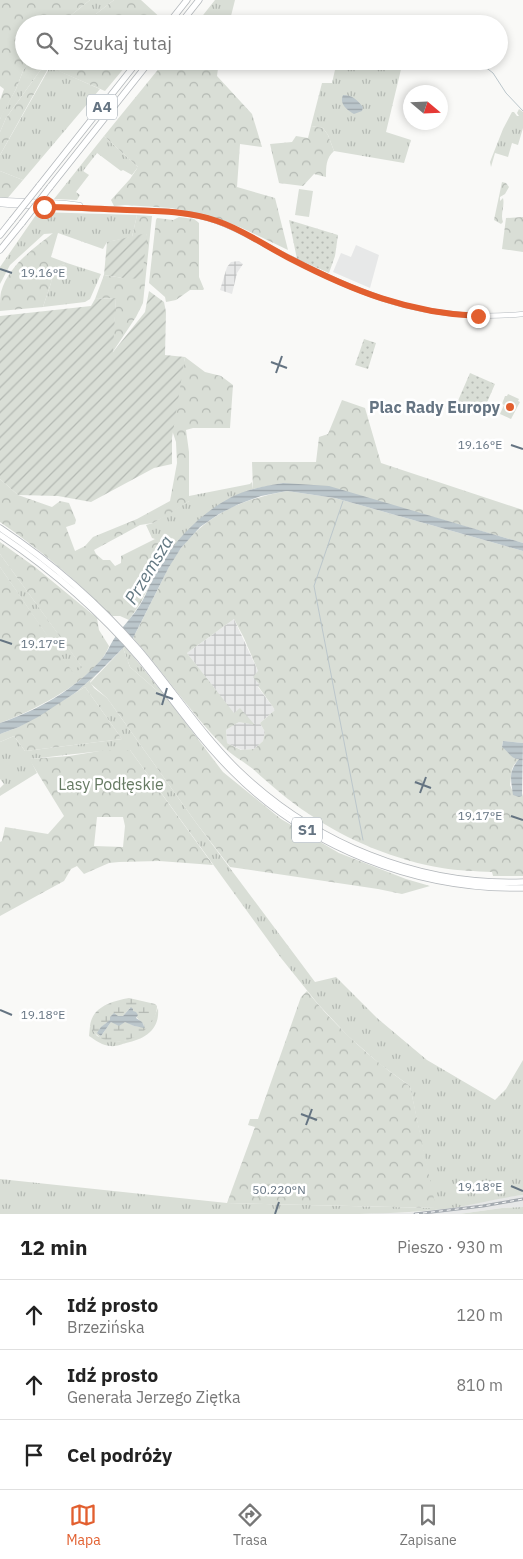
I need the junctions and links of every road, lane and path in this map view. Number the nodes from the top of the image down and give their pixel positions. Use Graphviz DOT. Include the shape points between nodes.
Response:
graph roads {
  1 [pos="187,0"];
  2 [pos="199,0"];
  3 [pos="175,15"];
  4 [pos="187,15"];
  5 [pos="131,70"];
  6 [pos="143,70"];
  7 [pos="0,202"];
  8 [pos="0,235"];
  9 [pos="0,250"];
  10 [pos="523,314"];
  11 [pos="0,528"];
  12 [pos="0,535"];
  13 [pos="110,623"];
  14 [pos="150,667"];
  15 [pos="523,882"];
  16 [pos="523,888"];
  1 -- 3 [label="highway"];
  2 -- 4 [label="highway"];
  5 -- 8 [label="highway, A4, bridge"];
  6 -- 9 [label="highway, A4, bridge"];
  7 -- 10 [label="main road" via="64,203 101,209 186,213 245,233 312,270 400,305 471,316"];
  11 -- 13 [label="highway, S1" via="52,567"];
  12 -- 13 [label="highway, S1"];
  13 -- 14 [label="highway, S1"];
  14 -- 15 [label="highway, S1" via="238,769 273,801 313,828 363,853 417,870 470,880"];
  14 -- 16 [label="highway, S1" via="200,735 233,772 276,809 320,838 373,862 427,878 479,886"];
}
